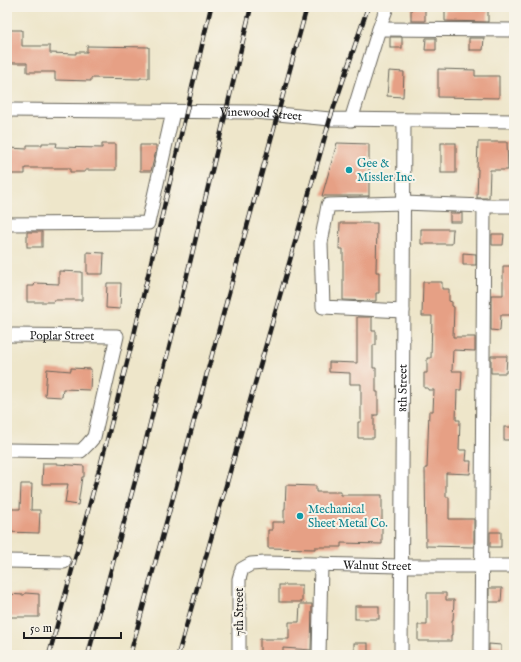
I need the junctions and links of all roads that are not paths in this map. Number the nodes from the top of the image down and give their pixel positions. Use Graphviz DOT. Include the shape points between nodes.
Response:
graph roads {
  1 [pos="387,7"];
  2 [pos="379,29"];
  3 [pos="514,30"];
  4 [pos="7,110"];
  5 [pos="173,112"];
  6 [pos="351,120"];
  7 [pos="404,120"];
  8 [pos="514,121"];
  9 [pos="403,203"];
  10 [pos="484,206"];
  11 [pos="514,206"];
  12 [pos="7,224"];
  13 [pos="403,311"];
  14 [pos="7,335"];
  15 [pos="7,450"];
  16 [pos="7,561"];
  17 [pos="64,562"];
  18 [pos="321,564"];
  19 [pos="401,566"];
  20 [pos="481,566"];
  21 [pos="514,566"];
  22 [pos="242,569"];
  23 [pos="239,655"];
  24 [pos="319,655"];
  25 [pos="401,655"];
  26 [pos="481,655"];
  1 -- 2 [label="street"];
  2 -- 3 [label="street"];
  2 -- 6 [label="street"];
  4 -- 5 [label="street, Vinewood Street"];
  5 -- 6 [label="street, Vinewood Street" via="253,112"];
  5 -- 12 [label="street" via="148,223"];
  6 -- 7 [label="street, Vinewood Street"];
  7 -- 8 [label="street, Vinewood Street"];
  7 -- 9 [label="street, 8th Street"];
  9 -- 10 [label="street"];
  9 -- 13 [label="street, 8th Street"];
  9 -- 13 [label="street" via="328,205 321,243 323,308"];
  10 -- 11 [label="street"];
  10 -- 20 [label="street"];
  13 -- 19 [label="street, 8th Street"];
  14 -- 15 [label="street, Poplar Street" via="117,336 94,437 88,444 80,451"];
  16 -- 17 [label="street"];
  18 -- 19 [label="street, Walnut Street"];
  18 -- 22 [label="street, Walnut Street" via="250,564"];
  18 -- 24 [label="street"];
  19 -- 20 [label="street, Walnut Street"];
  19 -- 25 [label="street, 8th Street"];
  20 -- 21 [label="street, Walnut Street"];
  20 -- 26 [label="street"];
  22 -- 23 [label="street, 7th Street" via="239,579"];
}
